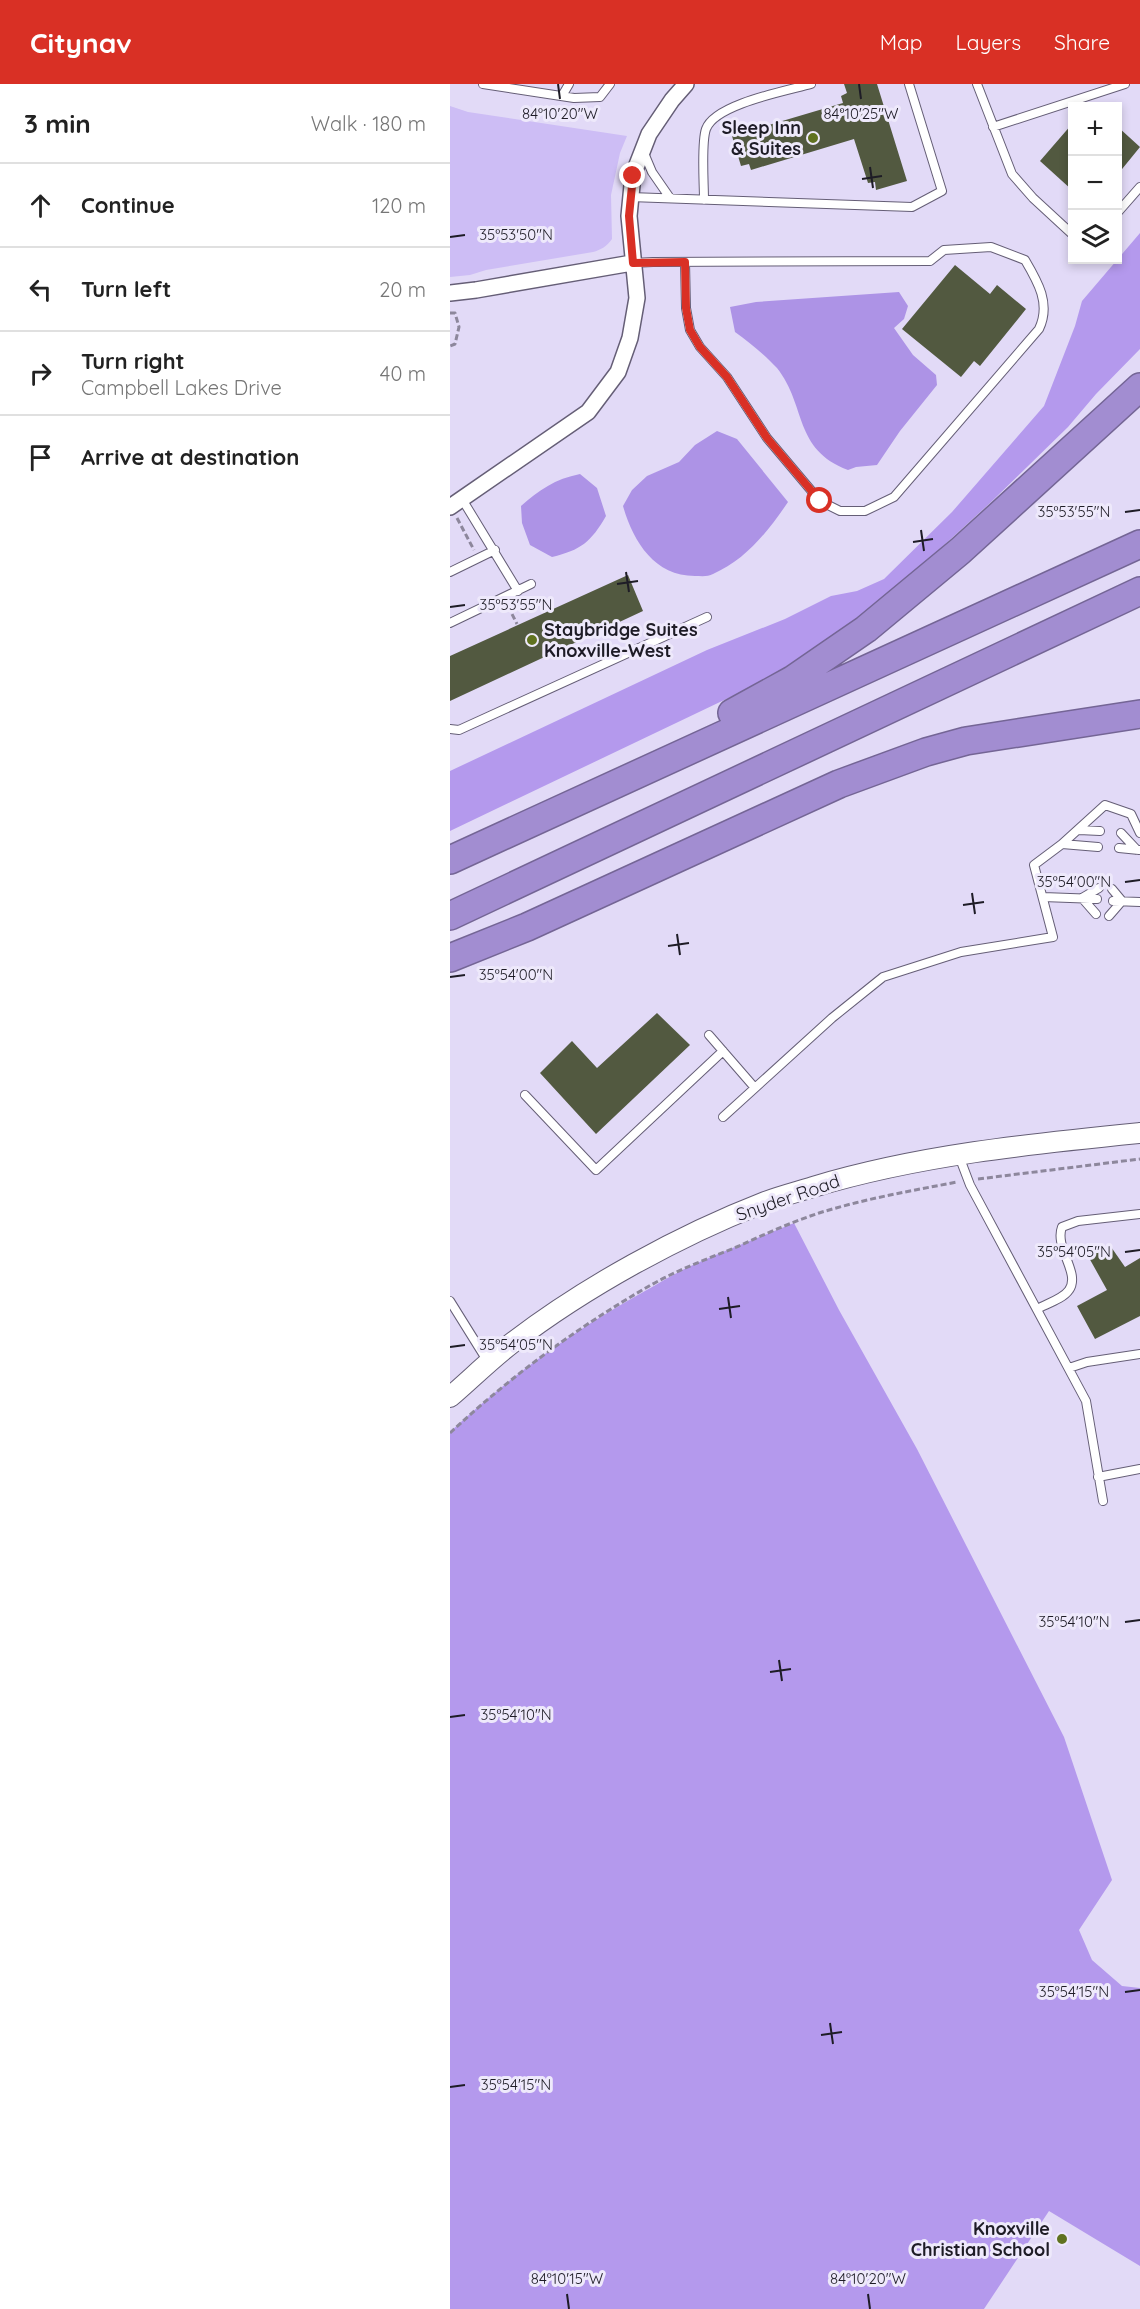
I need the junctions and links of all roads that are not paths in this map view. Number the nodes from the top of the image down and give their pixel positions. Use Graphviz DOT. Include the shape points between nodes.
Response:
graph roads {
  1 [pos="483,84"];
  2 [pos="568,84"];
  3 [pos="610,84"];
  4 [pos="686,84"];
  5 [pos="811,84"];
  6 [pos="909,84"];
  7 [pos="977,84"];
  8 [pos="1125,84"];
  9 [pos="562,96"];
  10 [pos="993,127"];
  11 [pos="642,151"];
  12 [pos="1140,187"];
  13 [pos="629,197"];
  14 [pos="670,198"];
  15 [pos="704,200"];
  16 [pos="1120,210"];
  17 [pos="1068,230"];
  18 [pos="685,262"];
  19 [pos="633,263"];
  20 [pos="450,293"];
  21 [pos="1140,387"];
  22 [pos="456,503"];
  23 [pos="1140,544"];
  24 [pos="495,550"];
  25 [pos="450,572"];
  26 [pos="531,584"];
  27 [pos="518,591"];
  28 [pos="1140,591"];
  29 [pos="707,617"];
  30 [pos="450,623"];
  31 [pos="1138,715"];
  32 [pos="450,729"];
  33 [pos="552,813"];
  34 [pos="1078,830"];
  35 [pos="1100,831"];
  36 [pos="1121,833"];
  37 [pos="1140,833"];
  38 [pos="1062,844"];
  39 [pos="1098,847"];
  40 [pos="1119,848"];
  41 [pos="1138,850"];
  42 [pos="450,860"];
  43 [pos="1099,888"];
  44 [pos="1112,889"];
  45 [pos="1042,897"];
  46 [pos="1082,898"];
  47 [pos="1097,899"];
  48 [pos="1113,901"];
  49 [pos="1122,901"];
  50 [pos="1140,902"];
  51 [pos="1096,914"];
  52 [pos="450,916"];
  53 [pos="1109,916"];
  54 [pos="450,958"];
  55 [pos="709,1035"];
  56 [pos="723,1051"];
  57 [pos="755,1088"];
  58 [pos="525,1095"];
  59 [pos="723,1117"];
  60 [pos="1140,1133"];
  61 [pos="958,1155"];
  62 [pos="1140,1214"];
  63 [pos="450,1301"];
  64 [pos="1037,1309"];
  65 [pos="1140,1354"];
  66 [pos="489,1364"];
  67 [pos="1069,1368"];
  68 [pos="450,1397"];
  69 [pos="1140,1469"];
  70 [pos="1098,1477"];
  71 [pos="1102,1501"];
  1 -- 9 [label="lane"];
  2 -- 9 [label="lane"];
  3 -- 9 [label="lane" via="600,97"];
  4 -- 11 [label="street" via="649,134"];
  5 -- 15 [label="lane" via="735,106 709,121 704,132"];
  6 -- 15 [label="lane" via="942,191 912,207"];
  7 -- 10 [label="lane"];
  8 -- 10 [label="lane"];
  10 -- 17 [label="lane" via="1012,174"];
  11 -- 13 [label="street"];
  11 -- 14 [label="lane"];
  12 -- 16 [label="lane"];
  13 -- 14 [label="lane"];
  13 -- 19 [label="street"];
  14 -- 15 [label="lane"];
  18 -- 18 [label="lane" via="686,308 690,330 700,347 727,377 767,438 820,501 840,511 865,511 894,497 1044,319 1044,300 1025,260 991,247 945,250 930,261"];
  18 -- 19 [label="lane"];
  19 -- 20 [label="street"];
  19 -- 22 [label="street" via="637,298 630,338 618,372 588,412"];
  21 -- 33 [label="highway" via="960,551 866,629 792,680"];
  22 -- 24 [label="lane"];
  23 -- 33 [label="highway"];
  24 -- 25 [label="lane"];
  24 -- 27 [label="lane"];
  26 -- 27 [label="lane"];
  27 -- 30 [label="lane"];
  28 -- 52 [label="highway"];
  29 -- 32 [label="lane" via="459,730"];
  31 -- 54 [label="highway" via="966,741 926,752 839,784 527,927"];
  33 -- 42 [label="highway"];
  34 -- 35 [label="lane"];
  34 -- 37 [label="lane" via="1105,805 1131,814"];
  34 -- 38 [label="lane"];
  36 -- 41 [label="lane"];
  38 -- 39 [label="lane"];
  38 -- 45 [label="lane" via="1034,865"];
  40 -- 41 [label="lane"];
  43 -- 46 [label="lane"];
  44 -- 49 [label="lane"];
  45 -- 46 [label="lane"];
  45 -- 57 [label="lane" via="1053,936 961,952 883,977"];
  46 -- 47 [label="lane"];
  46 -- 51 [label="lane"];
  48 -- 49 [label="lane"];
  49 -- 50 [label="lane"];
  49 -- 53 [label="lane"];
  55 -- 56 [label="lane"];
  56 -- 57 [label="lane"];
  56 -- 58 [label="lane" via="596,1170"];
  57 -- 59 [label="lane"];
  60 -- 61 [label="street, Snyder Road"];
  61 -- 64 [label="lane"];
  61 -- 66 [label="street, Snyder Road" via="849,1176 766,1202 621,1272 567,1305"];
  62 -- 64 [label="lane" via="1078,1221 1062,1227 1060,1240 1072,1275 1070,1291"];
  63 -- 66 [label="lane"];
  64 -- 67 [label="lane"];
  65 -- 67 [label="lane"];
  66 -- 68 [label="street, Snyder Road"];
  67 -- 70 [label="lane" via="1090,1416"];
  69 -- 70 [label="lane"];
  70 -- 71 [label="lane"];
}
